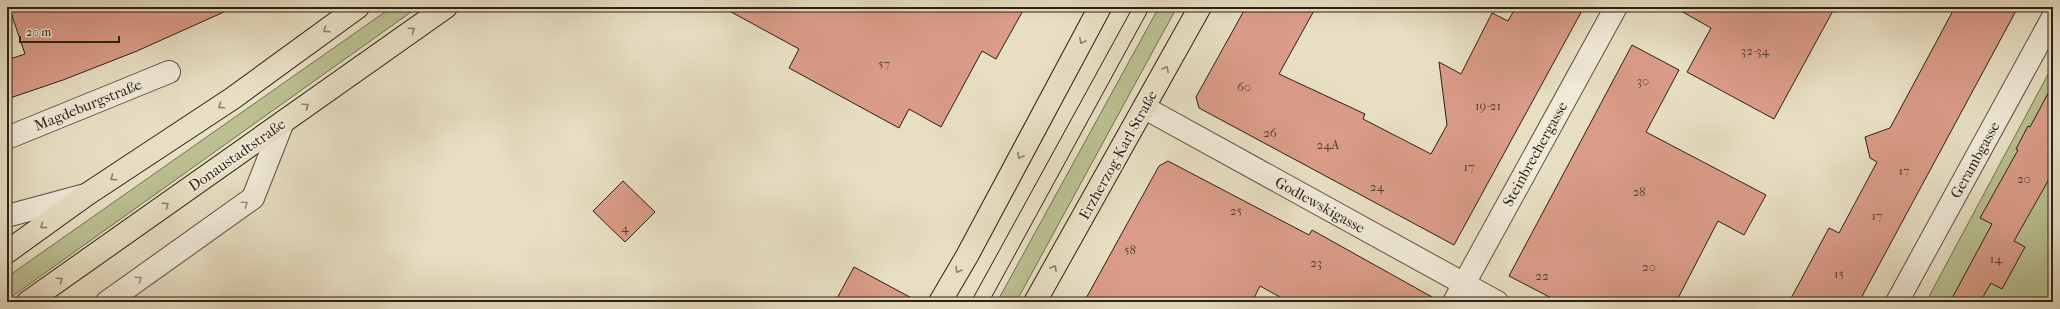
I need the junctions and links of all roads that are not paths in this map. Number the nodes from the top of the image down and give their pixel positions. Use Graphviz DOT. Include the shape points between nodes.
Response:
graph roads {
  1 [pos="358,7"];
  2 [pos="446,7"];
  3 [pos="1100,7"];
  4 [pos="1200,7"];
  5 [pos="1616,7"];
  6 [pos="2053,17"];
  7 [pos="169,72"];
  8 [pos="1144,108"];
  9 [pos="283,122"];
  10 [pos="7,138"];
  11 [pos="86,195"];
  12 [pos="7,216"];
  13 [pos="7,252"];
  14 [pos="1459,293"];
  15 [pos="28,302"];
  16 [pos="107,302"];
  17 [pos="940,302"];
  18 [pos="1035,302"];
  19 [pos="1497,302"];
  20 [pos="1897,302"];
  1 -- 11 [label="main road, one-way" via="233,98"];
  9 -- 2 [label="main road, Donaustadtstraße, one-way"];
  3 -- 17 [label="main road, one-way"];
  8 -- 4 [label="main road, Erzherzog-Karl-Straße, one-way"];
  5 -- 14 [label="street, Steinbrechergasse"];
  6 -- 20 [label="street, Gerambgasse"];
  7 -- 10 [label="street, Magdeburgstraße"];
  8 -- 14 [label="street, Godlewskigasse"];
  18 -- 8 [label="main road, Erzherzog-Karl-Straße, one-way"];
  15 -- 9 [label="main road, Donaustadtstraße, one-way"];
  16 -- 9 [label="street, one-way" via="253,198"];
  11 -- 12 [label="street"];
  11 -- 13 [label="main road, one-way"];
  14 -- 19 [label="street, Godlewskigasse"];
}
